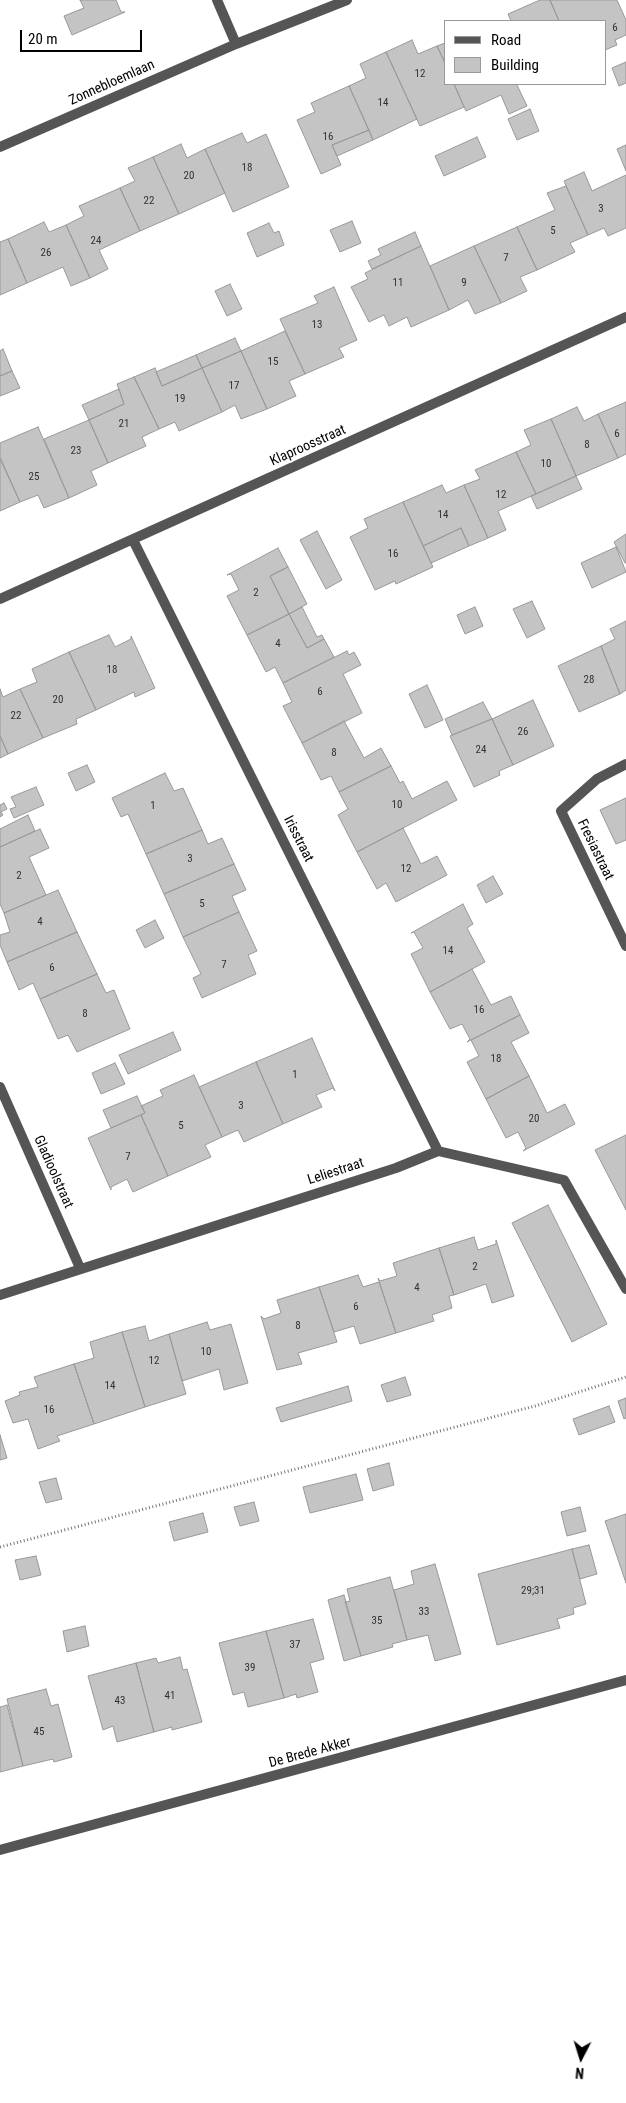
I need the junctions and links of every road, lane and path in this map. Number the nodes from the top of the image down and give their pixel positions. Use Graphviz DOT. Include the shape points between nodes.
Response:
graph roads {
  1 [pos="217,0"];
  2 [pos="347,0"];
  3 [pos="236,44"];
  4 [pos="0,147"];
  5 [pos="626,317"];
  6 [pos="133,540"];
  7 [pos="0,599"];
  8 [pos="626,764"];
  9 [pos="626,946"];
  10 [pos="0,1087"];
  11 [pos="438,1151"];
  12 [pos="80,1268"];
  13 [pos="626,1289"];
  14 [pos="0,1295"];
  15 [pos="626,1377"];
  16 [pos="0,1547"];
  17 [pos="626,1680"];
  18 [pos="0,1850"];
  1 -- 3 [label="street"];
  2 -- 3 [label="street, Zonnebloemlaan"];
  3 -- 4 [label="street, Zonnebloemlaan"];
  5 -- 6 [label="street, Klaproosstraat"];
  6 -- 7 [label="street, Klaproosstraat"];
  6 -- 11 [label="street, Irisstraat"];
  8 -- 9 [label="street, Fresiastraat" via="597,779 561,811"];
  10 -- 12 [label="street, Gladioolstraat"];
  11 -- 12 [label="street, Leliestraat" via="396,1168"];
  11 -- 13 [label="street" via="564,1180"];
  12 -- 14 [label="street, Leliestraat"];
  15 -- 16 [label="path" via="535,1406"];
  17 -- 18 [label="street, De Brede Akker"];
}
